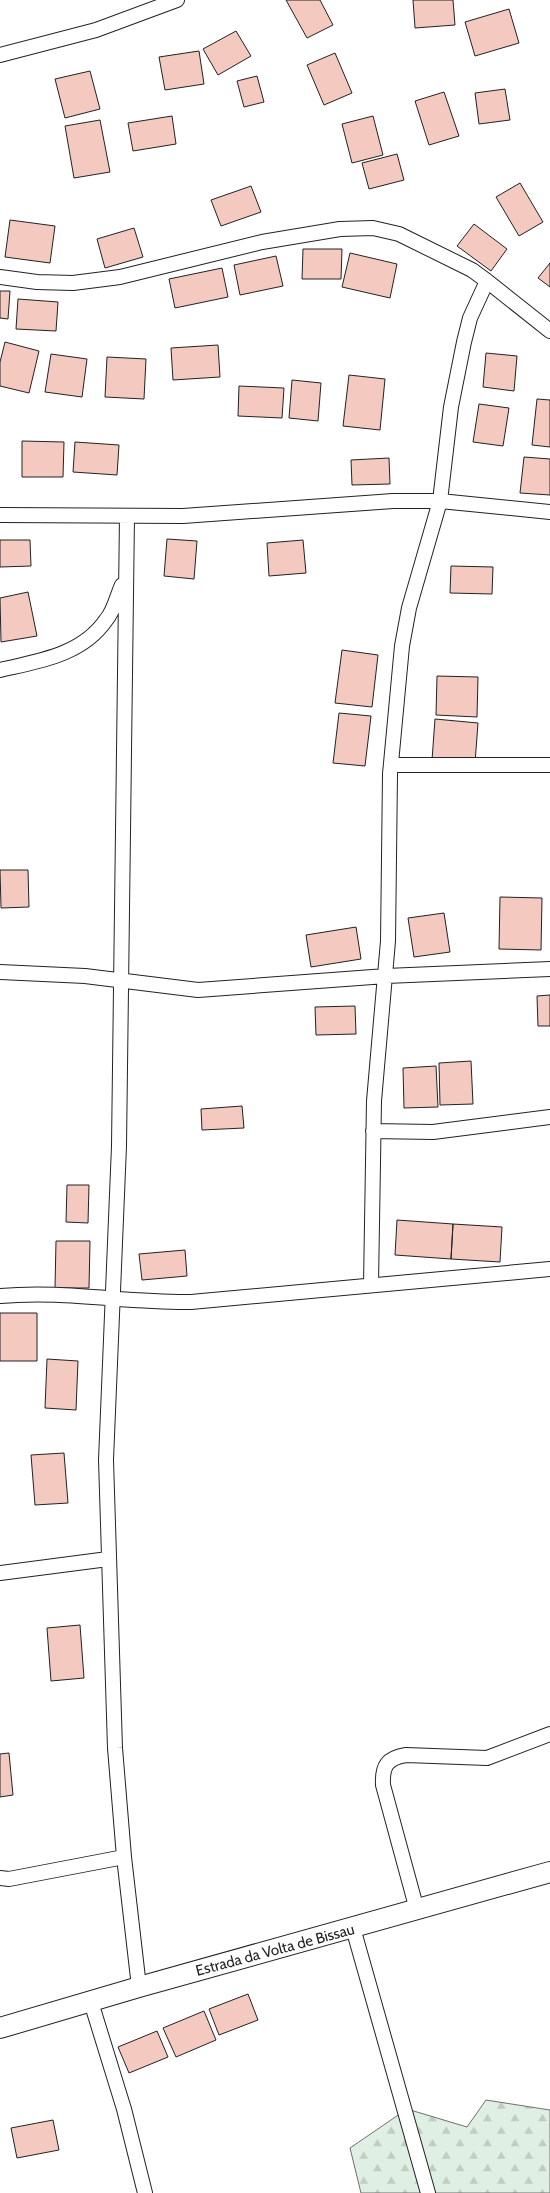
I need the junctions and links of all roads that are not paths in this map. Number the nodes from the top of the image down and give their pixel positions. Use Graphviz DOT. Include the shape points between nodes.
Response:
graph roads {
  1 [pos="177,0"];
  2 [pos="0,55"];
  3 [pos="0,277"];
  4 [pos="487,281"];
  5 [pos="550,331"];
  6 [pos="440,501"];
  7 [pos="550,512"];
  8 [pos="0,515"];
  9 [pos="127,516"];
  10 [pos="126,577"];
  11 [pos="0,670"];
  12 [pos="391,765"];
  13 [pos="550,765"];
  14 [pos="550,970"];
  15 [pos="0,972"];
  16 [pos="386,976"];
  17 [pos="120,980"];
  18 [pos="550,1117"];
  19 [pos="373,1131"];
  20 [pos="550,1269"];
  21 [pos="372,1284"];
  22 [pos="0,1296"];
  23 [pos="114,1298"];
  24 [pos="108,1559"];
  25 [pos="0,1573"];
  26 [pos="550,1734"];
  27 [pos="124,1857"];
  28 [pos="550,1872"];
  29 [pos="0,1878"];
  30 [pos="417,1910"];
  31 [pos="353,1928"];
  32 [pos="139,1987"];
  33 [pos="91,2002"];
  34 [pos="0,2028"];
  35 [pos="145,2193"];
  36 [pos="428,2193"];
  1 -- 2 [label="street" via="96,30"];
  3 -- 4 [label="street" via="72,283 120,277 262,242 340,229 373,228 399,234 472,270"];
  4 -- 5 [label="street"];
  4 -- 6 [label="street" via="470,318 464,342 451,407"];
  6 -- 7 [label="street"];
  6 -- 9 [label="street" via="355,503 183,516"];
  6 -- 12 [label="street" via="409,608 402,646"];
  8 -- 9 [label="street"];
  9 -- 10 [label="street"];
  10 -- 11 [label="street" via="108,619 78,647 52,658"];
  10 -- 17 [label="street"];
  12 -- 13 [label="street"];
  12 -- 16 [label="street"];
  14 -- 16 [label="street"];
  15 -- 17 [label="street"];
  16 -- 17 [label="street" via="198,990"];
  16 -- 19 [label="street"];
  17 -- 23 [label="street" via="120,1117"];
  18 -- 19 [label="street" via="433,1132"];
  19 -- 21 [label="street"];
  20 -- 21 [label="street"];
  21 -- 23 [label="street" via="191,1302"];
  22 -- 23 [label="street" via="47,1294"];
  23 -- 24 [label="street" via="106,1460"];
  24 -- 25 [label="street"];
  24 -- 27 [label="street" via="115,1748"];
  26 -- 30 [label="street" via="487,1758 406,1755 394,1757 386,1764 382,1772 383,1785"];
  27 -- 29 [label="street"];
  27 -- 32 [label="street"];
  28 -- 30 [label="main road, Estrada da Volta de Bissau"];
  30 -- 31 [label="main road, Estrada da Volta de Bissau"];
  31 -- 32 [label="main road, Estrada da Volta de Bissau"];
  31 -- 36 [label="street"];
  32 -- 33 [label="main road, Estrada da Volta de Bissau"];
  33 -- 34 [label="main road, Estrada da Volta de Bissau"];
  33 -- 35 [label="street" via="124,2109"];
}
